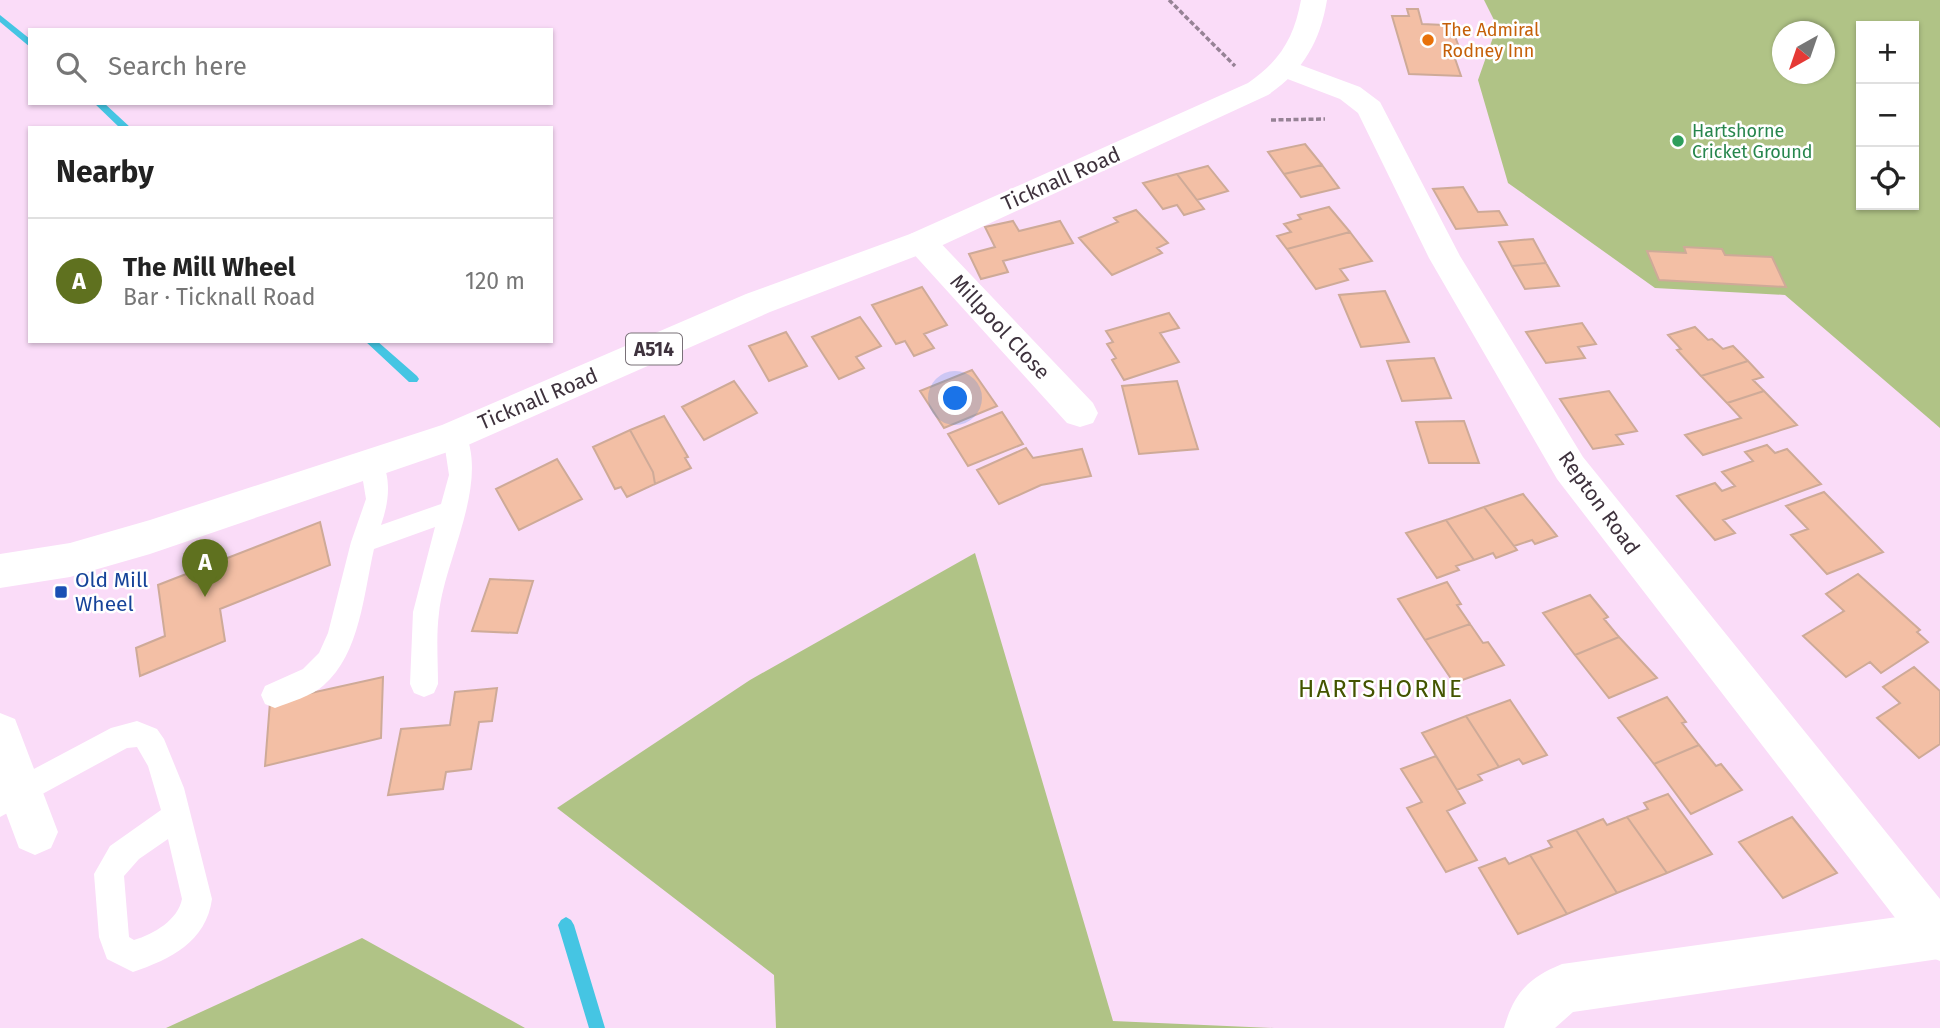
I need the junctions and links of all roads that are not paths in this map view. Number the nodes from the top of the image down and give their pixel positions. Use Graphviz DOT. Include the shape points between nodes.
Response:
graph roads {
  1 [pos="1314,0"];
  2 [pos="1271,92"];
  3 [pos="921,242"];
  4 [pos="1080,413"];
  5 [pos="455,435"];
  6 [pos="372,463"];
  7 [pos="453,510"];
  8 [pos="363,542"];
  9 [pos="0,571"];
  10 [pos="424,684"];
  11 [pos="275,695"];
  12 [pos="0,734"];
  13 [pos="10,797"];
  14 [pos="176,817"];
  15 [pos="35,832"];
  16 [pos="1939,936"];
  17 [pos="1529,1028"];
  1 -- 2 [label="street" via="1304,40"];
  2 -- 3 [label="street, Ticknall Road / A514"];
  2 -- 16 [label="street, Repton Road" via="1350,93 1363,101 1445,258 1570,468"];
  3 -- 4 [label="street, Millpool Close"];
  3 -- 5 [label="street, Ticknall Road / A514" via="758,303"];
  5 -- 6 [label="street, Ticknall Road / A514"];
  5 -- 7 [label="lane" via="461,475"];
  6 -- 8 [label="lane" via="378,499"];
  6 -- 9 [label="street, Ticknall Road / A514" via="84,556"];
  7 -- 8 [label="lane"];
  7 -- 10 [label="lane" via="426,612"];
  8 -- 11 [label="lane" via="330,660 313,678"];
  12 -- 13 [label="street"];
  13 -- 14 [label="lane" via="135,733 145,737 158,753"];
  13 -- 15 [label="street"];
  16 -- 17 [label="street, Repton Road" via="1562,989 1532,1014"];
}
